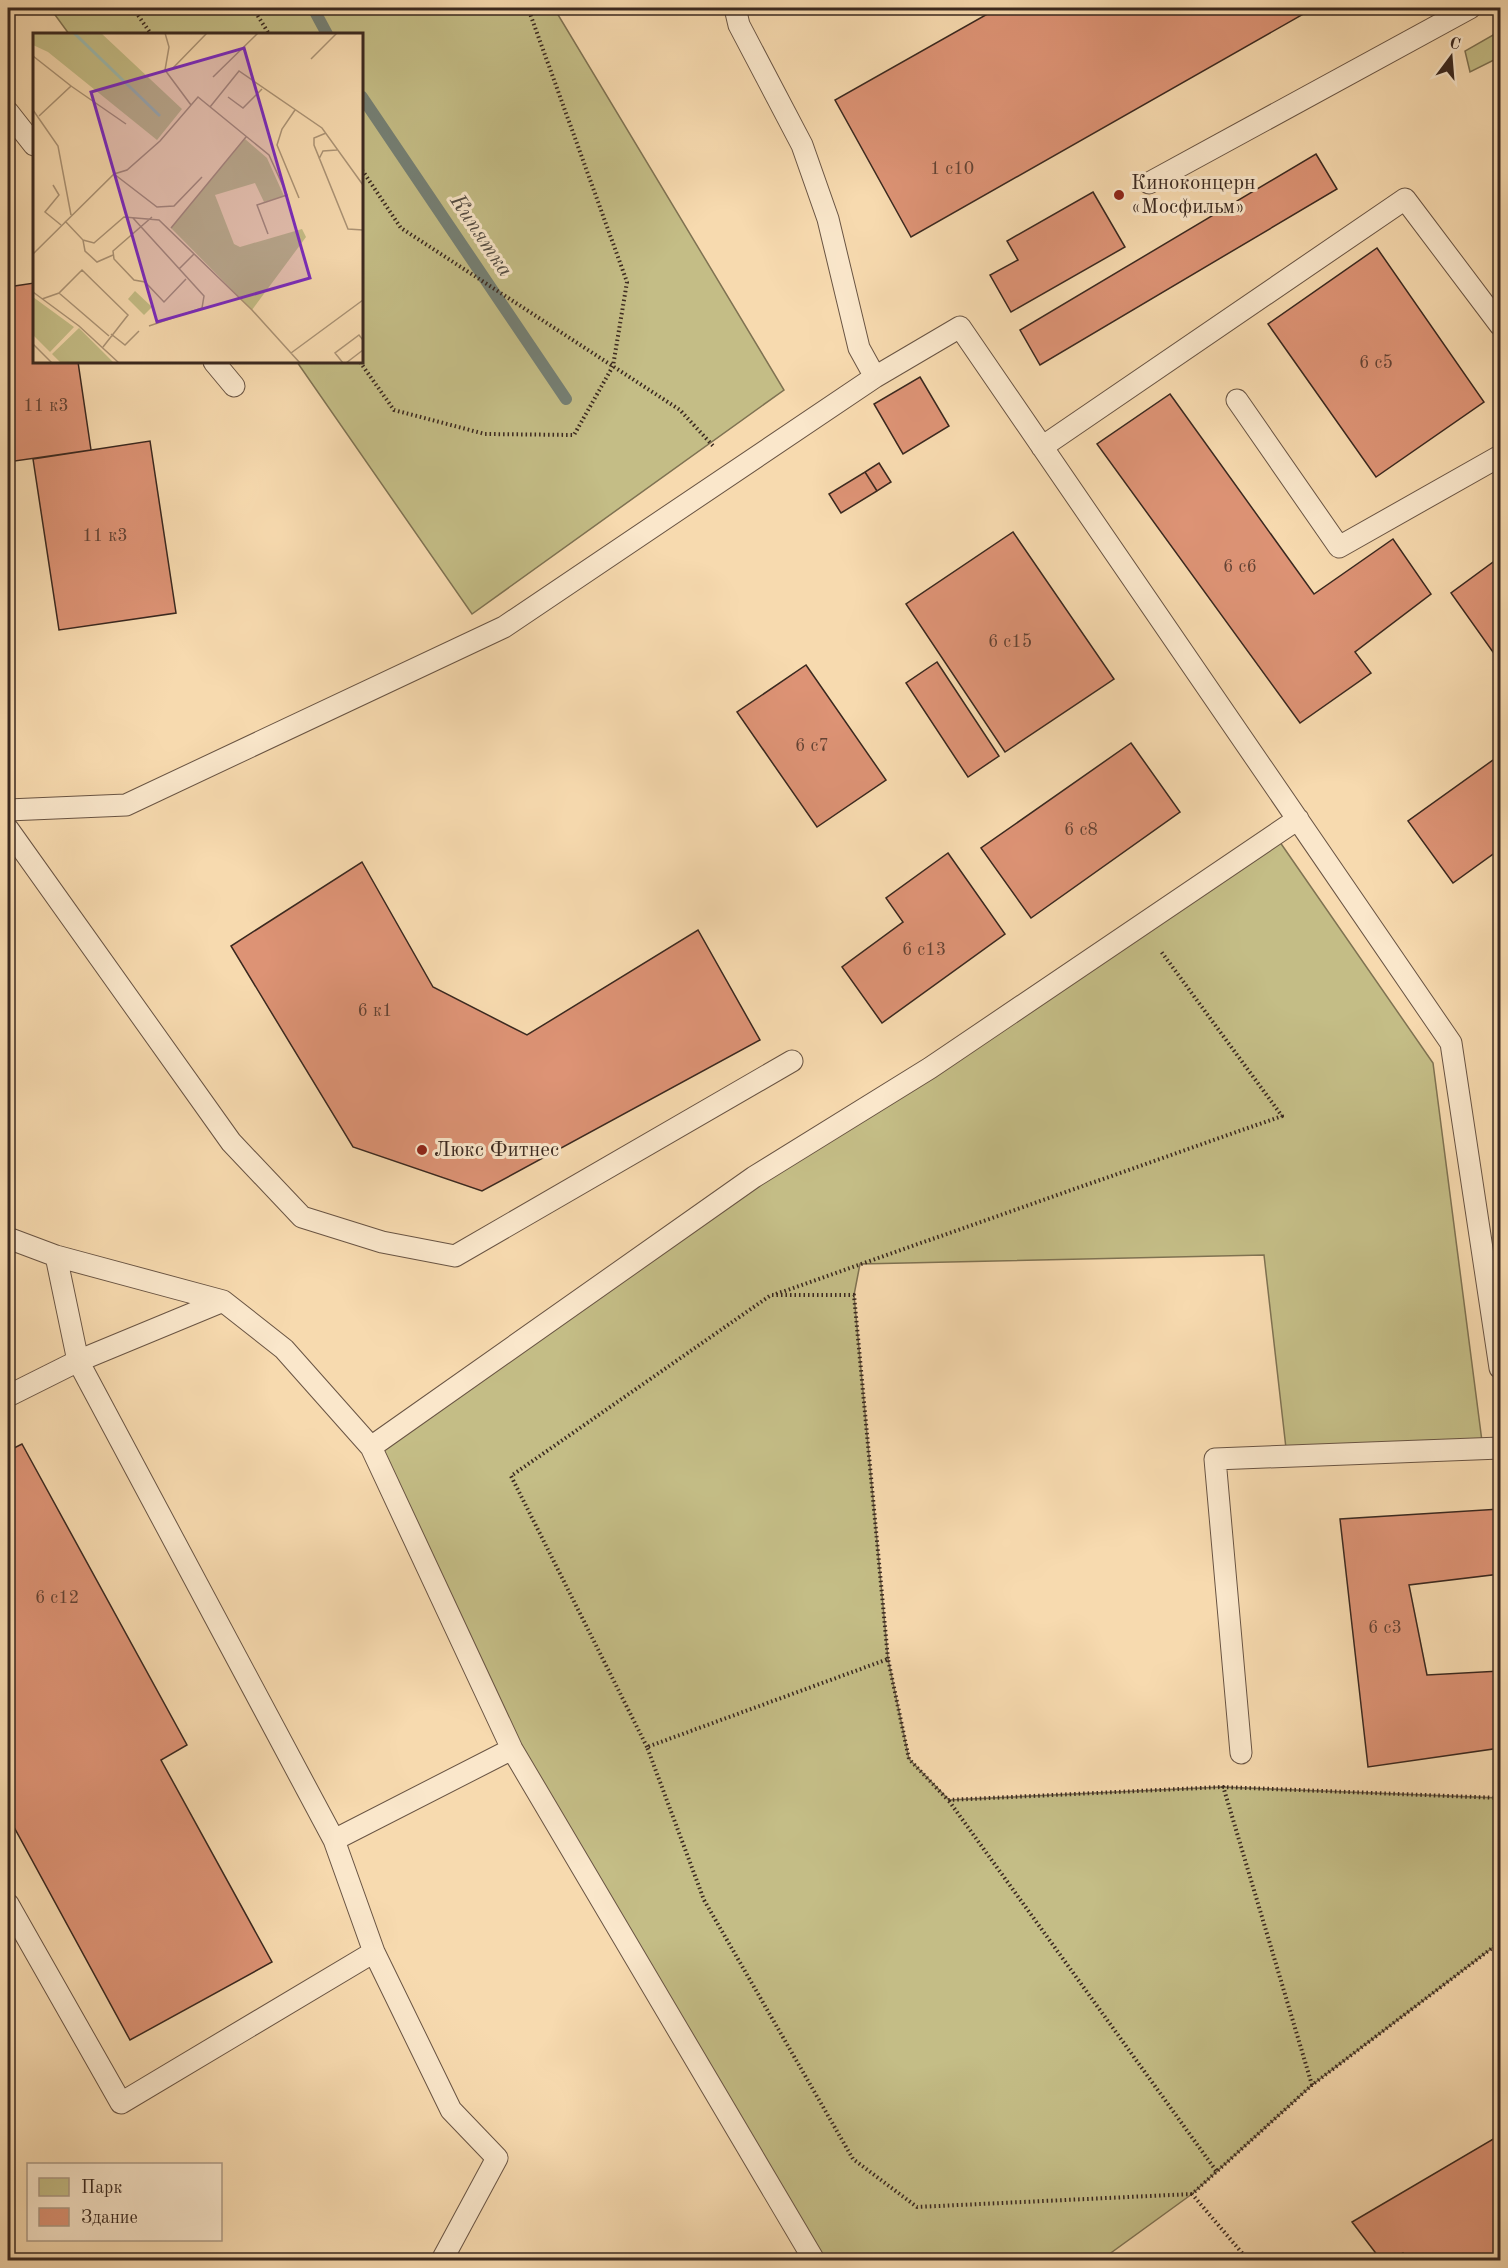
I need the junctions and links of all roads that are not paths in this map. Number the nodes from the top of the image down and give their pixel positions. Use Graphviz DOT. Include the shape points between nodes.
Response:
graph roads {
  1 [pos="735,8"];
  2 [pos="1470,8"];
  3 [pos="8,112"];
  4 [pos="33,144"];
  5 [pos="1149,183"];
  6 [pos="1500,325"];
  7 [pos="215,363"];
  8 [pos="875,377"];
  9 [pos="234,386"];
  10 [pos="1237,400"];
  11 [pos="1042,447"];
  12 [pos="1500,456"];
  13 [pos="8,810"];
  14 [pos="1298,819"];
  15 [pos="8,829"];
  16 [pos="792,1061"];
  17 [pos="8,1238"];
  18 [pos="56,1256"];
  19 [pos="223,1301"];
  20 [pos="78,1361"];
  21 [pos="1500,1368"];
  22 [pos="8,1396"];
  23 [pos="371,1448"];
  24 [pos="1500,1448"];
  25 [pos="512,1749"];
  26 [pos="1240,1753"];
  27 [pos="334,1840"];
  28 [pos="8,1904"];
  29 [pos="374,1952"];
  30 [pos="442,2260"];
  31 [pos="814,2260"];
  1 -- 8 [label="lane" via="739,25 802,145 828,219 859,348"];
  2 -- 5 [label="lane"];
  3 -- 4 [label="lane"];
  6 -- 11 [label="lane" via="1405,200"];
  7 -- 9 [label="lane"];
  8 -- 11 [label="lane" via="960,327"];
  8 -- 13 [label="lane" via="504,627 126,805"];
  10 -- 12 [label="lane" via="1339,547"];
  11 -- 14 [label="lane"];
  14 -- 21 [label="lane" via="1451,1042"];
  14 -- 23 [label="lane" via="930,1068 754,1178"];
  15 -- 16 [label="lane" via="231,1142 302,1217 382,1242 455,1256"];
  17 -- 18 [label="lane"];
  18 -- 19 [label="lane"];
  18 -- 20 [label="lane"];
  19 -- 20 [label="lane"];
  19 -- 23 [label="lane" via="284,1349"];
  20 -- 22 [label="lane"];
  20 -- 27 [label="lane"];
  23 -- 25 [label="lane"];
  24 -- 26 [label="lane" via="1215,1459"];
  25 -- 27 [label="lane"];
  25 -- 31 [label="lane"];
  27 -- 29 [label="lane"];
  28 -- 29 [label="lane" via="121,2103"];
  29 -- 30 [label="lane" via="451,2110 497,2158"];
}
